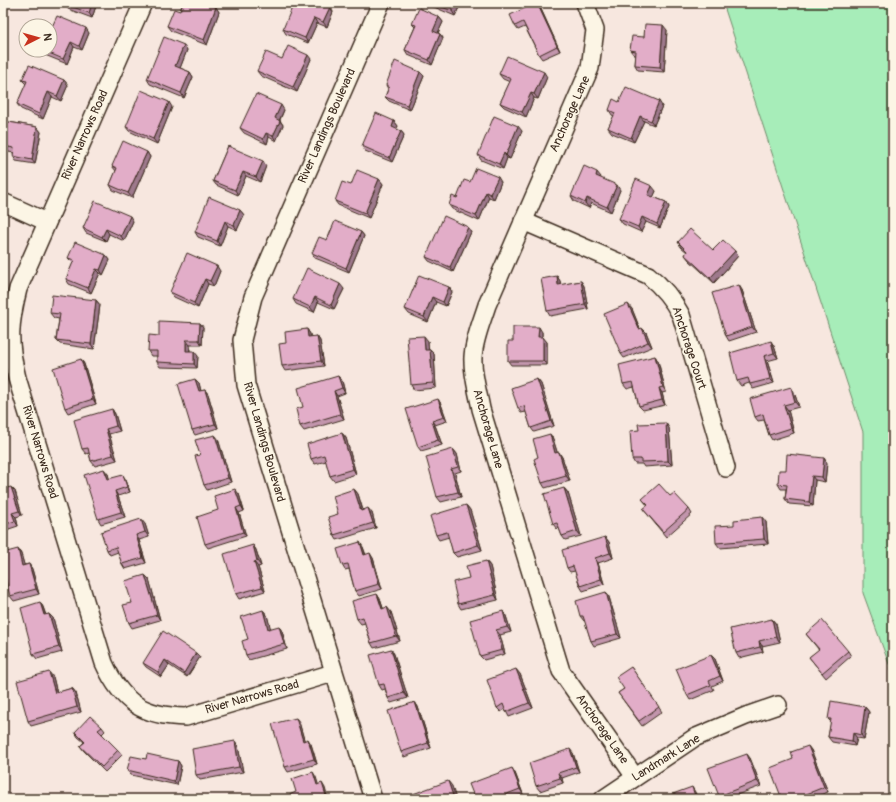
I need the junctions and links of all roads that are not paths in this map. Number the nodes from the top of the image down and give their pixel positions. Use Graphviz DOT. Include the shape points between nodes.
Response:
graph roads {
  1 [pos="143,3"];
  2 [pos="381,3"];
  3 [pos="585,3"];
  4 [pos="3,202"];
  5 [pos="523,221"];
  6 [pos="47,222"];
  7 [pos="726,468"];
  8 [pos="334,674"];
  9 [pos="778,705"];
  10 [pos="635,777"];
  11 [pos="373,799"];
  12 [pos="603,799"];
  1 -- 6 [label="street, River Narrows Road"];
  2 -- 8 [label="street, River Landings Boulevard" via="253,297 242,340 246,385"];
  3 -- 5 [label="street, Anchorage Lane" via="595,30 590,68"];
  4 -- 6 [label="street"];
  5 -- 7 [label="street, Anchorage Court" via="648,275 673,299 681,316"];
  5 -- 10 [label="street, Anchorage Lane" via="479,328 473,356 481,409 561,671"];
  6 -- 8 [label="street, River Narrows Road" via="18,289 9,334 11,355 111,679 135,706 169,717 186,717"];
  8 -- 11 [label="street, River Landings Boulevard"];
  9 -- 10 [label="street, Landmark Lane" via="694,738"];
  10 -- 12 [label="street, Landmark Lane"];
}
